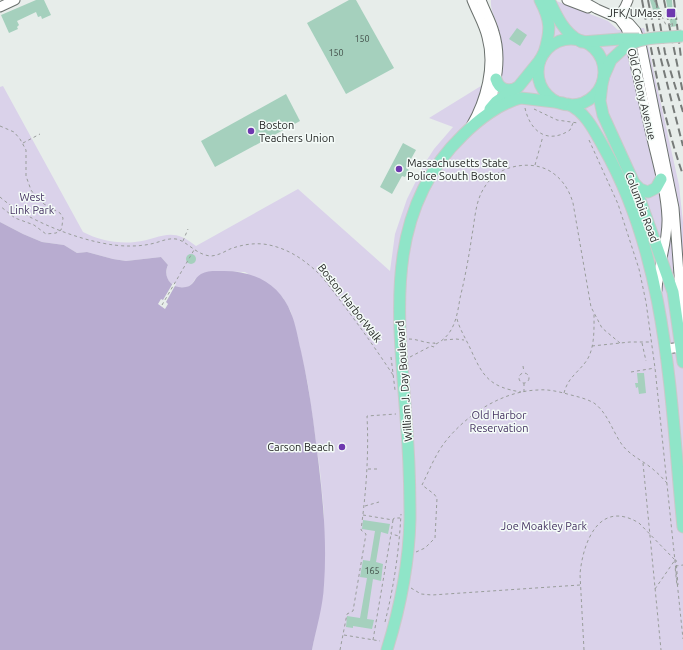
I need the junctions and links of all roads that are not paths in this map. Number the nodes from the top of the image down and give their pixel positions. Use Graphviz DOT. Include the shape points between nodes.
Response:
graph roads {
  1 [pos="15,0"];
  2 [pos="467,0"];
  3 [pos="472,0"];
  4 [pos="567,0"];
  5 [pos="581,0"];
  6 [pos="628,0"];
  7 [pos="483,3"];
  8 [pos="547,5"];
  9 [pos="0,7"];
  10 [pos="597,9"];
  11 [pos="618,18"];
  12 [pos="483,25"];
  13 [pos="683,36"];
  14 [pos="581,41"];
  15 [pos="622,43"];
  16 [pos="543,55"];
  17 [pos="496,79"];
  18 [pos="602,81"];
  19 [pos="517,88"];
  20 [pos="565,104"];
  21 [pos="485,116"];
  22 [pos="470,129"];
  23 [pos="661,179"];
  24 [pos="634,183"];
  25 [pos="662,260"];
  26 [pos="658,305"];
  27 [pos="680,332"];
  28 [pos="682,347"];
  29 [pos="665,349"];
  30 [pos="683,362"];
  31 [pos="683,527"];
  32 [pos="382,646"];
  1 -- 9 [label="street"];
  2 -- 12 [label="street"];
  3 -- 12 [label="street, William J. Day Boulevard"];
  4 -- 10 [label="street"];
  5 -- 10 [label="street"];
  6 -- 11 [label="street"];
  7 -- 17 [label="street" via="496,42"];
  8 -- 14 [label="main road" via="569,33"];
  8 -- 16 [label="main road" via="549,28"];
  10 -- 11 [label="street"];
  11 -- 23 [label="street, Old Colony Avenue" via="626,28"];
  11 -- 27 [label="street, Old Colony Avenue" via="636,31 673,196 681,301"];
  12 -- 22 [label="street, William J. Day Boulevard" via="490,48 489,76"];
  13 -- 15 [label="main road, bridge"];
  14 -- 15 [label="main road"];
  14 -- 16 [label="main road" via="560,41"];
  14 -- 18 [label="main road" via="600,56 603,66"];
  15 -- 18 [label="main road, Columbia Road"];
  16 -- 19 [label="main road, William J. Day Boulevard"];
  16 -- 20 [label="main road" via="539,68 540,83 549,96"];
  17 -- 19 [label="main road" via="503,89"];
  17 -- 21 [label="street"];
  18 -- 20 [label="main road" via="597,92 588,100"];
  18 -- 24 [label="main road, Columbia Road" via="600,101 603,115"];
  19 -- 21 [label="main road, William J. Day Boulevard" via="497,102"];
  20 -- 21 [label="main road, William J. Day Boulevard" via="521,98"];
  20 -- 26 [label="main road, Columbia Road" via="576,109 591,126 618,175 642,240"];
  21 -- 22 [label="main road, William J. Day Boulevard"];
  22 -- 32 [label="main road, William J. Day Boulevard" via="446,152 428,179 412,215 403,251 400,345 409,451 410,521 403,585"];
  23 -- 24 [label="main road" via="656,188 648,192"];
  23 -- 25 [label="street, Old Colony Avenue" via="667,218"];
  24 -- 25 [label="main road, Columbia Road"];
  25 -- 26 [label="street, Old Colony Avenue" via="658,281"];
  25 -- 27 [label="main road, Columbia Road" via="673,292"];
  26 -- 29 [label="main road, Old Colony Avenue"];
  27 -- 28 [label="main road, Old Colony Avenue"];
  28 -- 29 [label="street"];
  28 -- 30 [label="main road, Old Colony Avenue"];
  29 -- 31 [label="main road, Old Colony Avenue"];
}
